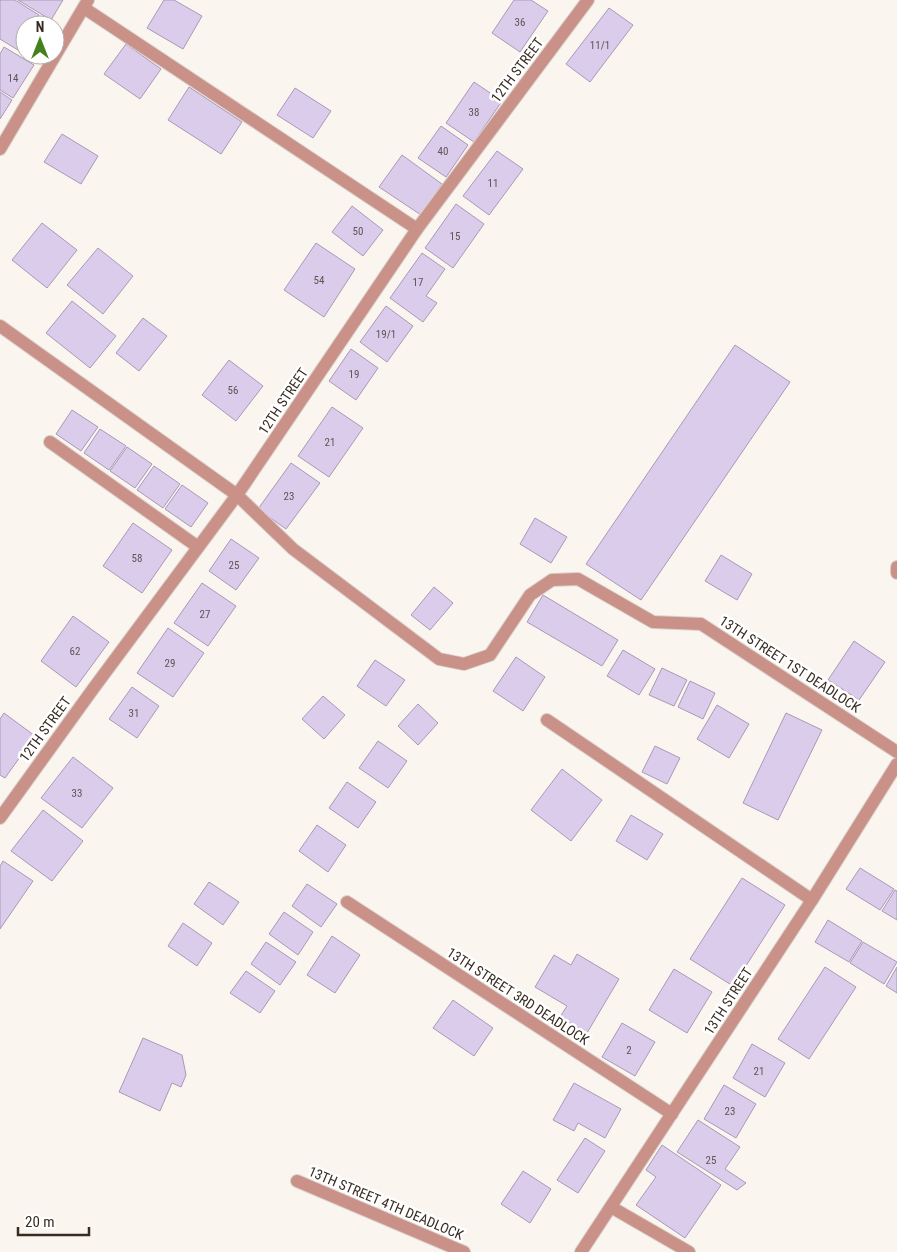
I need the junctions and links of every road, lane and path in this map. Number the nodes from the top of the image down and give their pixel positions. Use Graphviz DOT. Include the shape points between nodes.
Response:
graph roads {
  1 [pos="588,0"];
  2 [pos="86,4"];
  3 [pos="0,149"];
  4 [pos="417,229"];
  5 [pos="0,326"];
  6 [pos="50,442"];
  7 [pos="237,495"];
  8 [pos="198,547"];
  9 [pos="897,567"];
  10 [pos="897,573"];
  11 [pos="547,720"];
  12 [pos="897,752"];
  13 [pos="897,764"];
  14 [pos="0,818"];
  15 [pos="812,900"];
  16 [pos="347,902"];
  17 [pos="672,1114"];
  18 [pos="297,1181"];
  19 [pos="611,1208"];
  20 [pos="464,1252"];
  21 [pos="581,1252"];
  22 [pos="689,1252"];
  1 -- 4 [label="street, 12TH STREET"];
  2 -- 3 [label="street"];
  2 -- 4 [label="street"];
  4 -- 7 [label="street, 12TH STREET"];
  5 -- 7 [label="street"];
  6 -- 8 [label="street"];
  7 -- 8 [label="street, 12TH STREET"];
  7 -- 12 [label="street, 13TH STREET 1ST DEADLOCK" via="293,550 439,659 464,664 490,655 530,594 552,580 578,579 653,622 701,624"];
  8 -- 14 [label="street, 12TH STREET"];
  9 -- 10 [label="street"];
  11 -- 15 [label="street"];
  13 -- 15 [label="street, 13TH STREET"];
  15 -- 17 [label="street, 13TH STREET"];
  16 -- 17 [label="street, 13TH STREET 3RD DEADLOCK"];
  17 -- 19 [label="street, 13TH STREET"];
  18 -- 20 [label="street, 13TH STREET 4TH DEADLOCK"];
  19 -- 21 [label="street, 13TH STREET"];
  19 -- 22 [label="street"];
}
